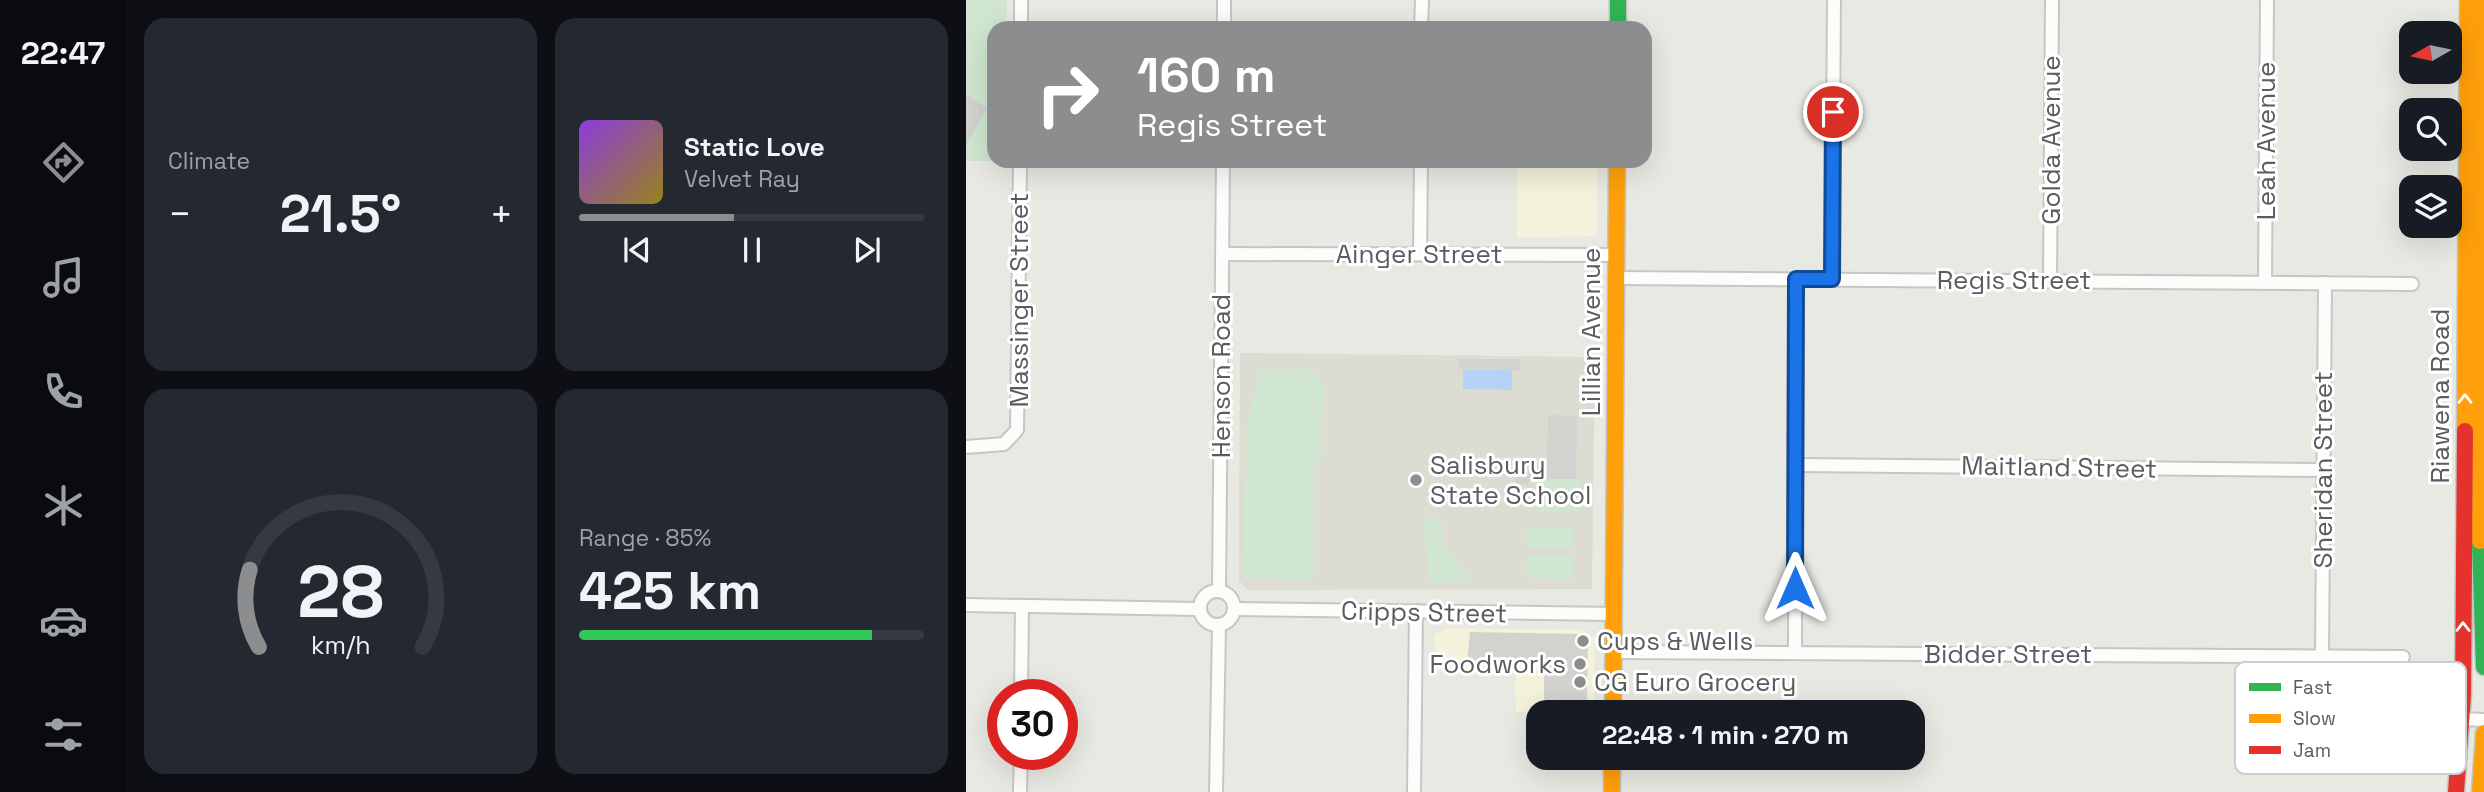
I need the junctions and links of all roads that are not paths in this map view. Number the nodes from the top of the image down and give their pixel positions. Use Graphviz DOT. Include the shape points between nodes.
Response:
graph roads {
  1 [pos="1021,0"];
  2 [pos="1224,0"];
  3 [pos="1422,0"];
  4 [pos="1618,0"];
  5 [pos="1834,0"];
  6 [pos="2052,0"];
  7 [pos="2267,0"];
  8 [pos="2468,0"];
  9 [pos="2483,0"];
  10 [pos="1021,21"];
  11 [pos="1224,21"];
  12 [pos="1421,21"];
  13 [pos="1618,21"];
  14 [pos="1020,168"];
  15 [pos="1223,168"];
  16 [pos="1420,168"];
  17 [pos="1617,168"];
  18 [pos="1222,254"];
  19 [pos="1420,254"];
  20 [pos="1616,255"];
  21 [pos="1616,278"];
  22 [pos="1796,279"];
  23 [pos="1832,279"];
  24 [pos="2050,280"];
  25 [pos="2265,283"];
  26 [pos="2325,283"];
  27 [pos="2412,284"];
  28 [pos="966,447"];
  29 [pos="1796,465"];
  30 [pos="2323,470"];
  31 [pos="1219,591"];
  32 [pos="966,606"];
  33 [pos="1022,606"];
  34 [pos="1199,609"];
  35 [pos="1234,609"];
  36 [pos="1416,611"];
  37 [pos="1614,614"];
  38 [pos="1219,626"];
  39 [pos="1614,652"];
  40 [pos="1795,653"];
  41 [pos="2322,656"];
  42 [pos="2403,657"];
  43 [pos="2462,662"];
  44 [pos="2484,667"];
  45 [pos="1021,679"];
  46 [pos="1613,700"];
  47 [pos="2466,719"];
  48 [pos="2484,720"];
  49 [pos="2484,735"];
  50 [pos="2466,736"];
  51 [pos="1021,770"];
  52 [pos="1612,770"];
  53 [pos="2457,774"];
  54 [pos="2482,781"];
  55 [pos="1020,792"];
  56 [pos="1216,792"];
  57 [pos="1414,792"];
  58 [pos="1612,792"];
  59 [pos="2456,792"];
  1 -- 10 [label="street"];
  2 -- 11 [label="street"];
  3 -- 12 [label="street"];
  4 -- 13 [label="main road"];
  5 -- 23 [label="street"];
  6 -- 24 [label="street, Golda Avenue"];
  7 -- 25 [label="street, Leah Avenue"];
  43 -- 8 [label="main road, Riawena Road, one-way"];
  9 -- 44 [label="main road, Riawena Road" via="2480,569"];
  14 -- 28 [label="street, Massinger Street" via="1019,418 1013,438 994,446"];
  15 -- 18 [label="street, Henson Road"];
  16 -- 19 [label="street"];
  17 -- 20 [label="main road, Lillian Avenue"];
  18 -- 19 [label="street, Ainger Street"];
  18 -- 31 [label="street, Henson Road"];
  19 -- 20 [label="street, Ainger Street"];
  20 -- 21 [label="main road, Lillian Avenue"];
  21 -- 22 [label="street, Regis Street"];
  21 -- 37 [label="main road, Lillian Avenue"];
  22 -- 23 [label="street, Regis Street"];
  22 -- 29 [label="street"];
  23 -- 24 [label="street, Regis Street"];
  24 -- 25 [label="street, Regis Street"];
  25 -- 26 [label="street, Regis Street"];
  26 -- 27 [label="street, Regis Street"];
  26 -- 30 [label="street, Sheridan Street"];
  29 -- 30 [label="street, Maitland Street"];
  29 -- 40 [label="street"];
  30 -- 41 [label="street, Sheridan Street"];
  31 -- 34 [label="street" via="1205,595"];
  31 -- 35 [label="street" via="1228,595"];
  32 -- 33 [label="street"];
  33 -- 34 [label="street"];
  33 -- 45 [label="street"];
  34 -- 38 [label="street" via="1203,619"];
  35 -- 36 [label="street, Cripps Street"];
  35 -- 38 [label="street" via="1231,618"];
  36 -- 37 [label="street, Cripps Street"];
  36 -- 57 [label="street"];
  37 -- 39 [label="main road, Lillian Avenue"];
  38 -- 56 [label="street"];
  39 -- 40 [label="street, Bidder Street"];
  39 -- 46 [label="main road, Lillian Avenue"];
  40 -- 41 [label="street, Bidder Street"];
  41 -- 42 [label="street, Bidder Street"];
  47 -- 48 [label="street"];
  49 -- 50 [label="street"];
  49 -- 54 [label="main road"];
  51 -- 55 [label="street"];
  52 -- 58 [label="main road"];
  53 -- 59 [label="main road, Riawena Road"];
}
